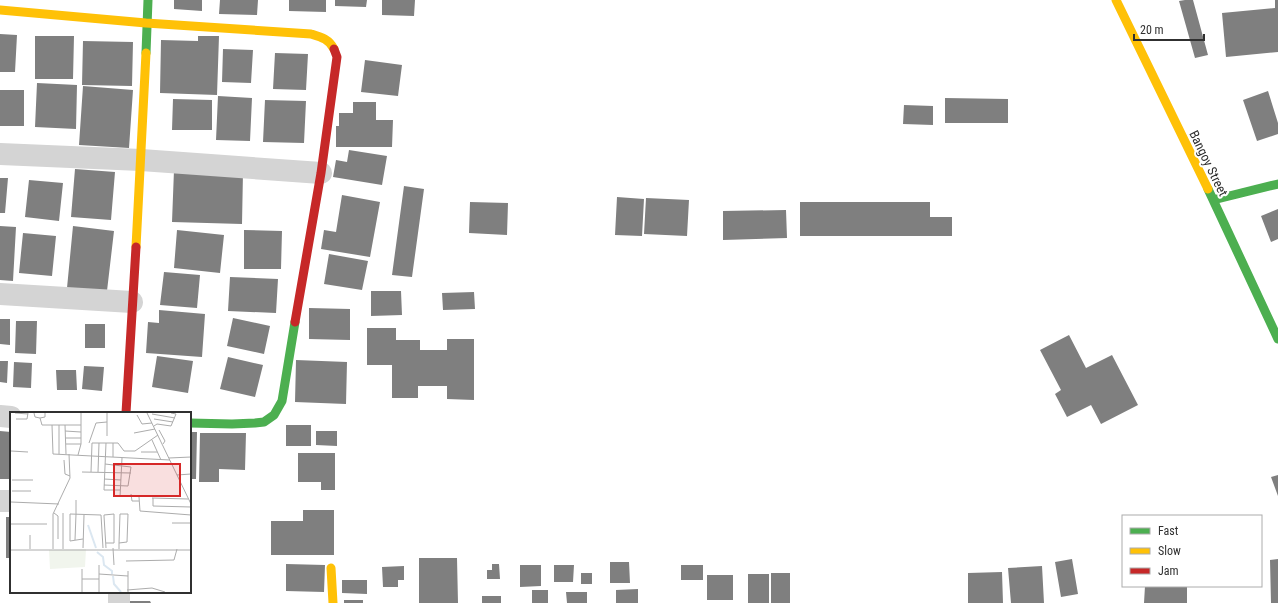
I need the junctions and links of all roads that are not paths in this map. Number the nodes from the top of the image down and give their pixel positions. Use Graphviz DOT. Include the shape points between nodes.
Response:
graph roads {
  1 [pos="148,0"];
  2 [pos="1116,0"];
  3 [pos="0,10"];
  4 [pos="146,23"];
  5 [pos="0,154"];
  6 [pos="141,160"];
  7 [pos="321,173"];
  8 [pos="1278,184"];
  9 [pos="1213,200"];
  10 [pos="0,294"];
  11 [pos="132,302"];
  12 [pos="1278,338"];
  13 [pos="126,412"];
  14 [pos="191,423"];
  15 [pos="331,568"];
  16 [pos="333,603"];
  1 -- 4 [label="street"];
  2 -- 9 [label="street, Bangoy Street"];
  3 -- 4 [label="street"];
  4 -- 6 [label="street"];
  4 -- 7 [label="street" via="324,37 332,44 337,57"];
  5 -- 6 [label="street"];
  6 -- 7 [label="street"];
  6 -- 11 [label="street"];
  7 -- 14 [label="street" via="282,401 277,412 270,420 254,424"];
  8 -- 9 [label="street"];
  9 -- 12 [label="street, Bangoy Street"];
  10 -- 11 [label="street"];
  11 -- 13 [label="street"];
  15 -- 16 [label="street"];
}
